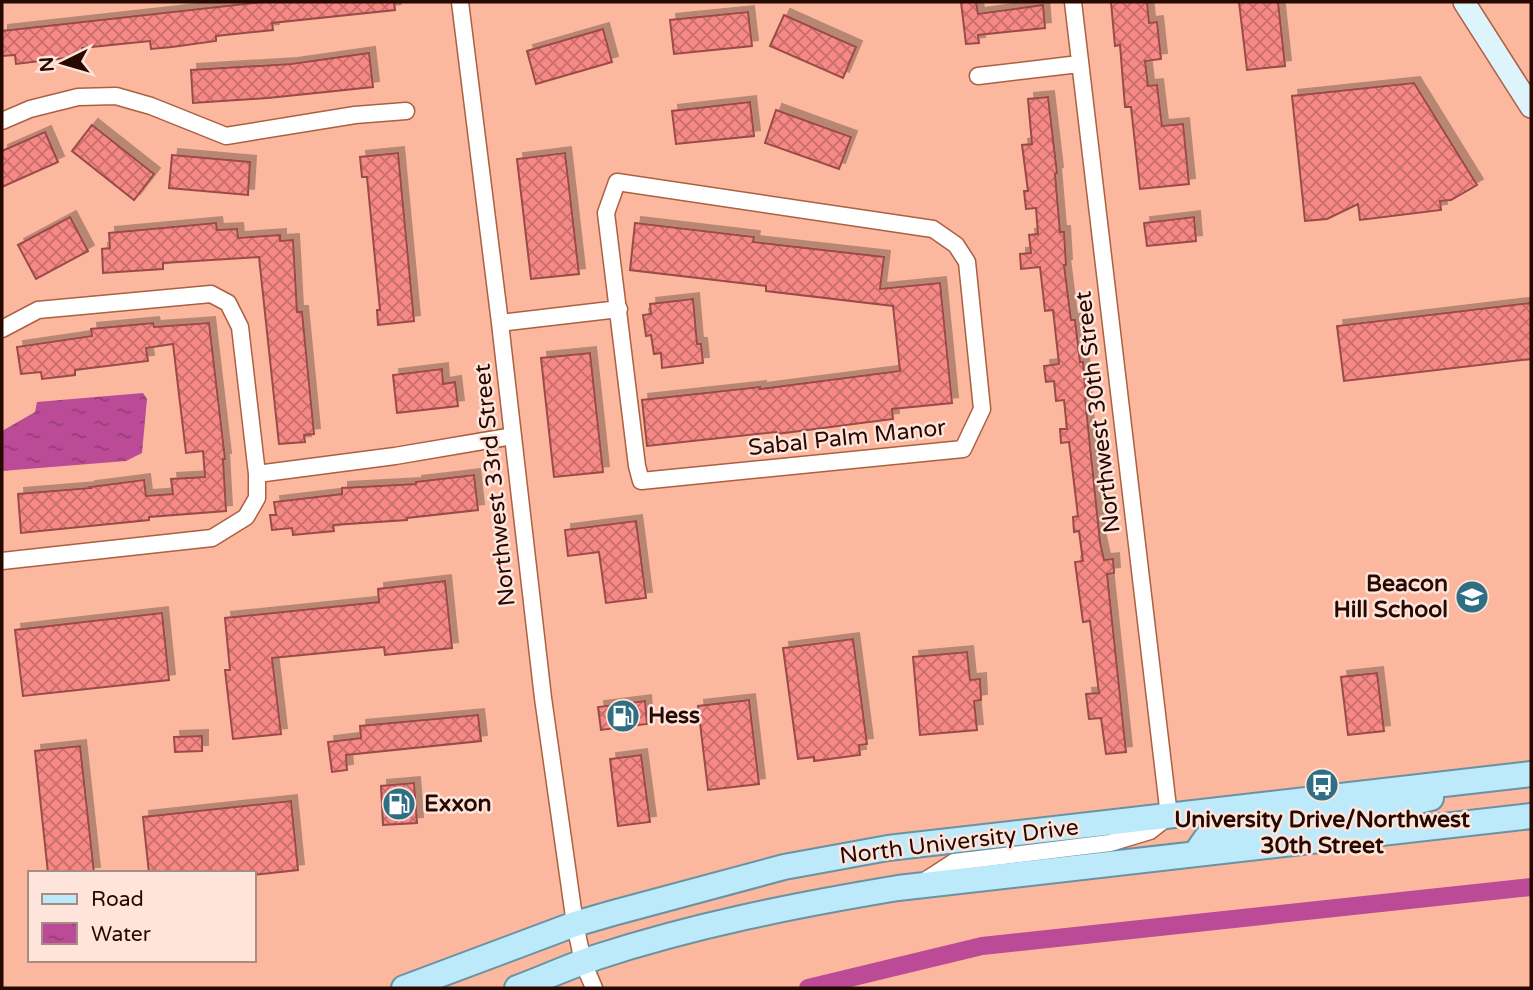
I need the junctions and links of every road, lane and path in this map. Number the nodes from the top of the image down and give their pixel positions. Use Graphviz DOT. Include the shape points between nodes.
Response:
graph roads {
  1 [pos="460,2"];
  2 [pos="1073,2"];
  3 [pos="1464,2"];
  4 [pos="1079,64"];
  5 [pos="978,76"];
  6 [pos="1531,107"];
  7 [pos="406,111"];
  8 [pos="2,121"];
  9 [pos="619,309"];
  10 [pos="500,323"];
  11 [pos="2,329"];
  12 [pos="513,436"];
  13 [pos="257,474"];
  14 [pos="2,561"];
  15 [pos="1531,774"];
  16 [pos="1458,782"];
  17 [pos="1169,816"];
  18 [pos="1531,816"];
  19 [pos="1196,853"];
  20 [pos="918,886"];
  21 [pos="575,924"];
  22 [pos="583,962"];
  23 [pos="404,988"];
  24 [pos="517,988"];
  25 [pos="583,988"];
  26 [pos="594,988"];
  1 -- 10 [label="street, Northwest 33rd Street"];
  2 -- 4 [label="street, Northwest 30th Street"];
  3 -- 6 [label="main road"];
  4 -- 5 [label="street"];
  4 -- 17 [label="street, Northwest 30th Street"];
  7 -- 8 [label="street" via="226,136 116,96 78,97"];
  9 -- 9 [label="street, Sabal Palm Manor" via="606,213 617,183 933,229 956,245 967,262 982,409 963,449 641,481"];
  9 -- 10 [label="street"];
  10 -- 12 [label="street, Northwest 33rd Street"];
  11 -- 13 [label="street" via="38,310 211,294 228,303 240,327"];
  12 -- 13 [label="street"];
  12 -- 21 [label="street, Northwest 33rd Street" via="542,698"];
  13 -- 14 [label="street" via="257,498 246,517 212,538"];
  15 -- 16 [label="main road, North University Drive"];
  16 -- 17 [label="main road, North University Drive"];
  16 -- 19 [label="main road" via="1431,799 1392,808 1231,827 1207,837"];
  17 -- 20 [label="street" via="1150,831 1110,843 954,862"];
  17 -- 21 [label="main road, North University Drive" via="888,848 784,867"];
  18 -- 19 [label="main road, North University Drive"];
  19 -- 20 [label="main road, North University Drive"];
  20 -- 22 [label="main road, North University Drive" via="795,905"];
  21 -- 22 [label="street, Northwest 33rd Street"];
  21 -- 23 [label="main road, North University Drive"];
  22 -- 24 [label="main road, North University Drive"];
  22 -- 25 [label="street"];
  22 -- 26 [label="street"];
}
